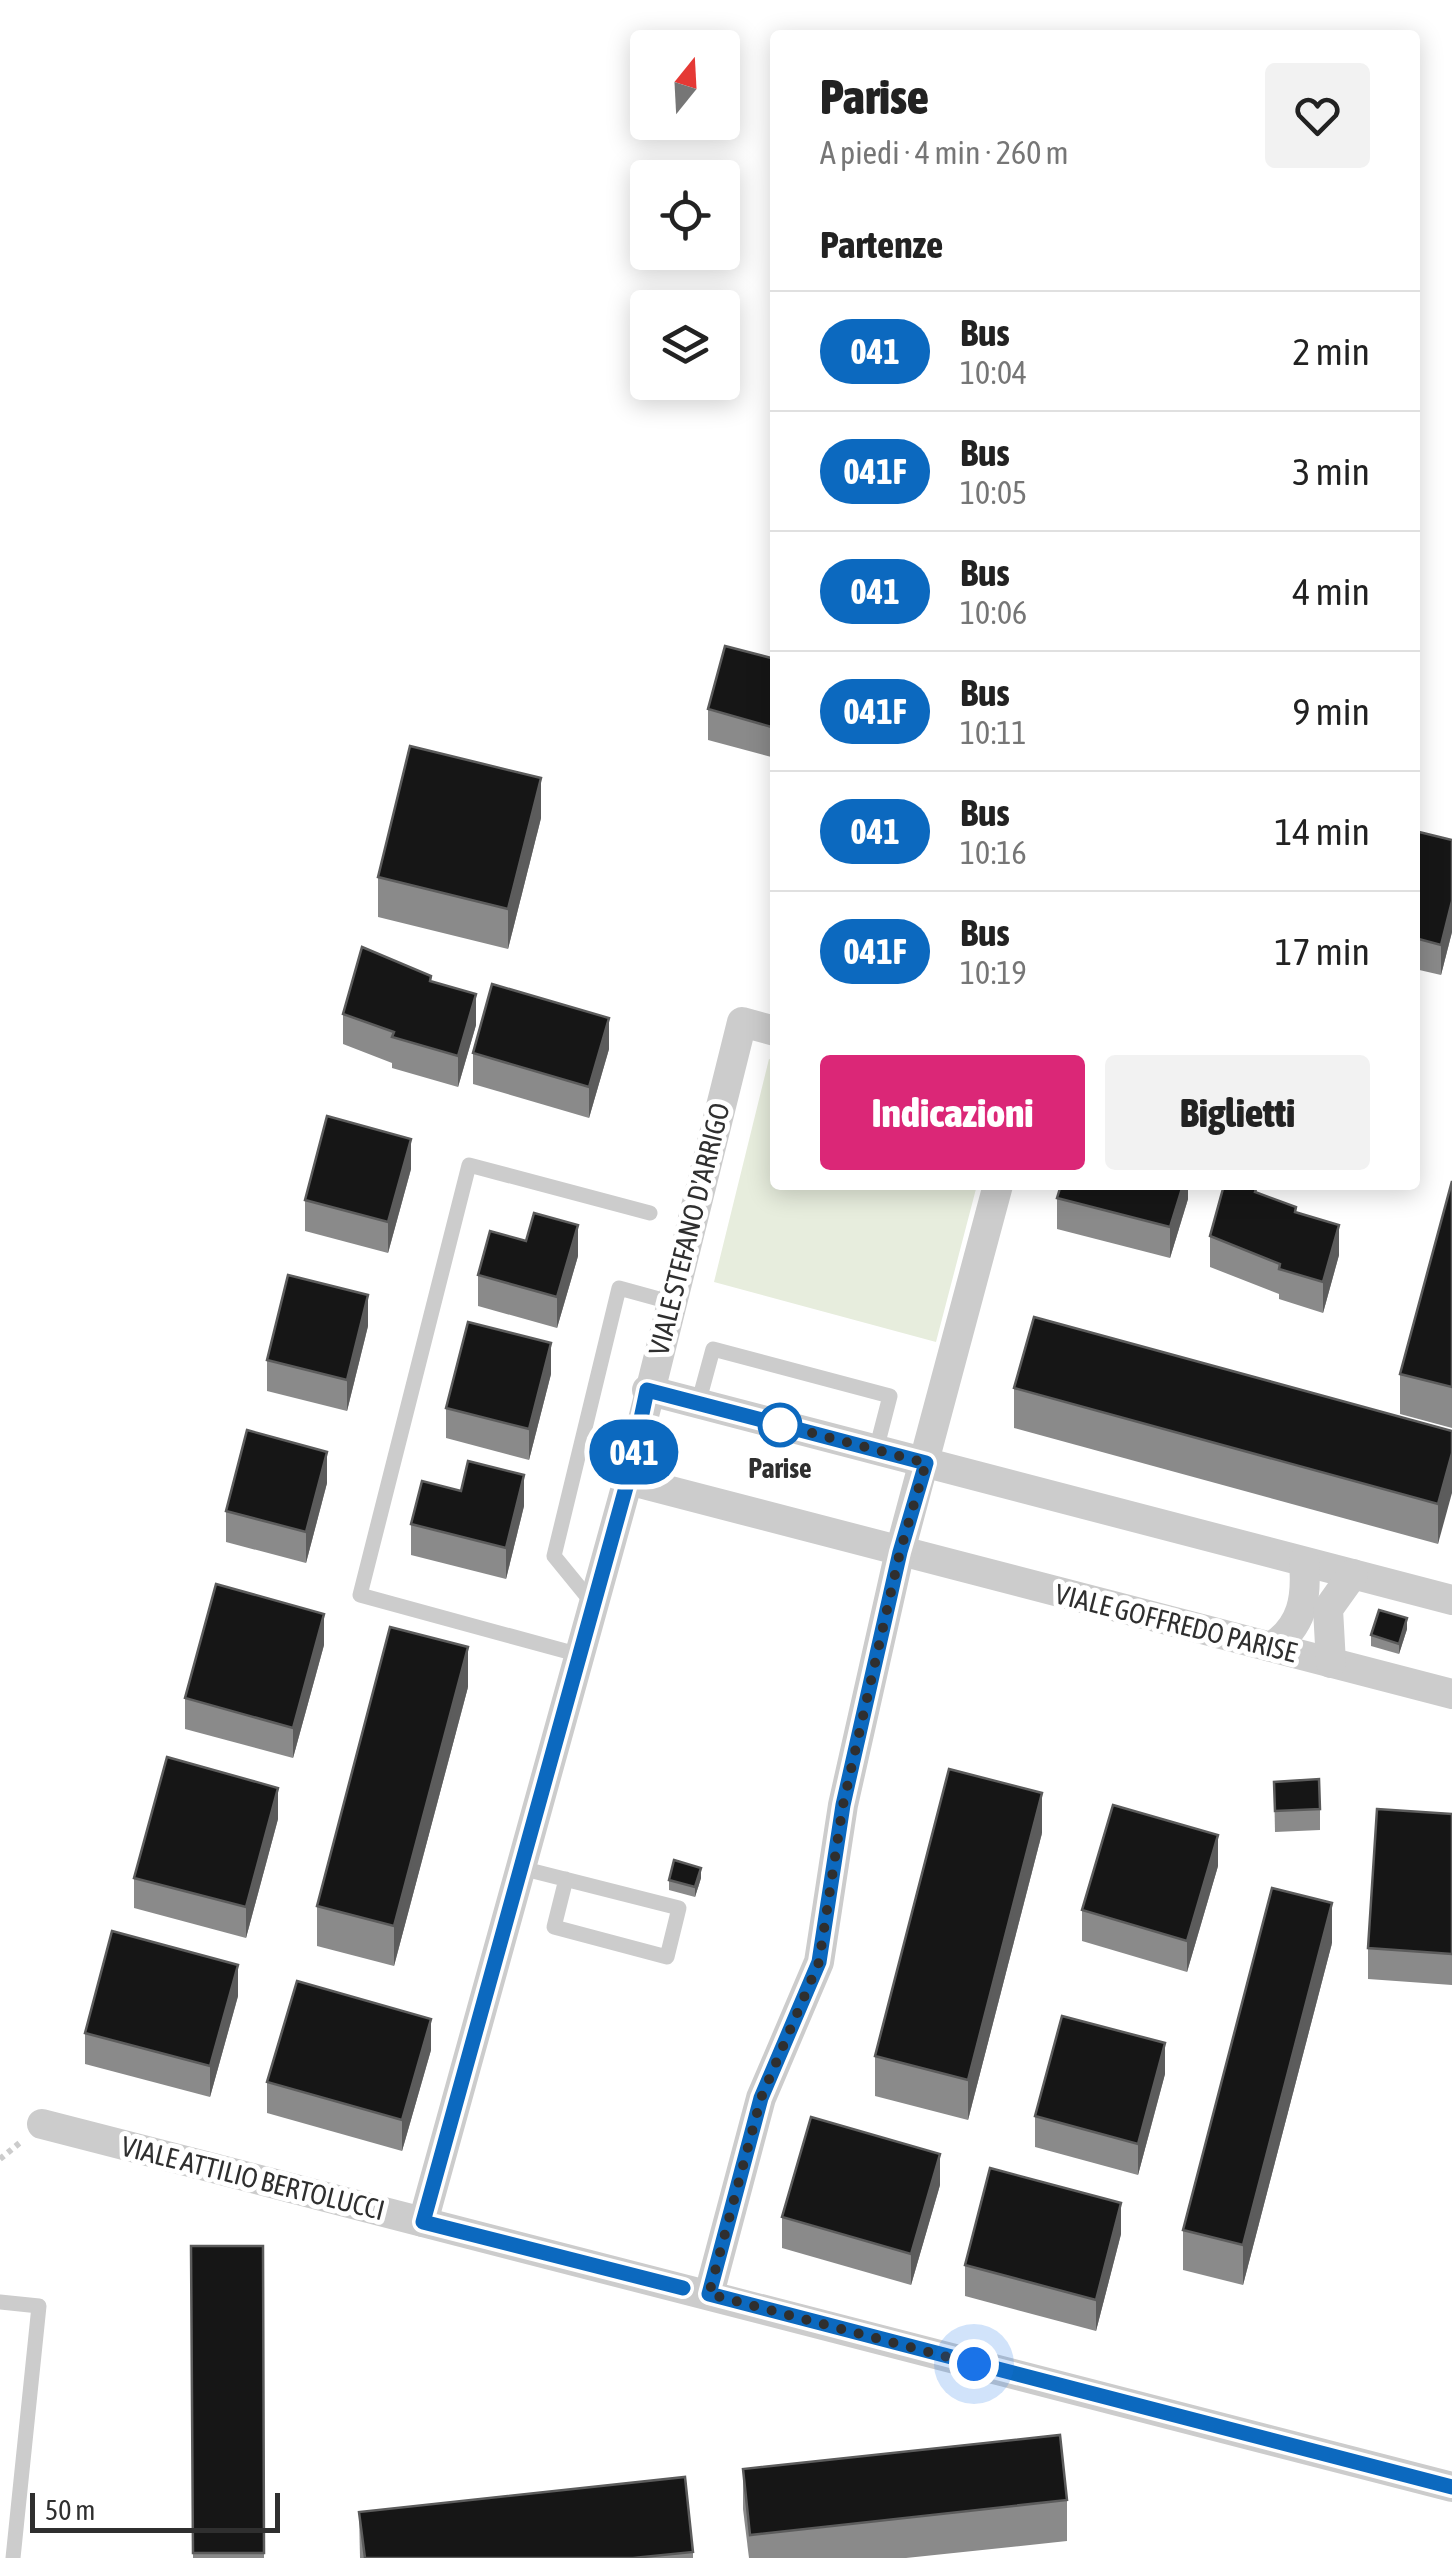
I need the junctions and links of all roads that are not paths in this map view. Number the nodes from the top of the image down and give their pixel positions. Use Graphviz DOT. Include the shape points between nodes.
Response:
graph roads {
  1 [pos="770,1030"];
  2 [pos="997,1190"];
  3 [pos="650,1213"];
  4 [pos="670,1302"];
  5 [pos="647,1390"];
  6 [pos="698,1404"];
  7 [pos="876,1450"];
  8 [pos="926,1463"];
  9 [pos="628,1480"];
  10 [pos="900,1552"];
  11 [pos="1304,1562"];
  12 [pos="1353,1574"];
  13 [pos="1452,1600"];
  14 [pos="594,1605"];
  15 [pos="1271,1647"];
  16 [pos="580,1655"];
  17 [pos="1331,1663"];
  18 [pos="1452,1694"];
  19 [pos="521,1868"];
  20 [pos="566,1879"];
  21 [pos="42,2124"];
  22 [pos="423,2222"];
  23 [pos="709,2294"];
  24 [pos="0,2302"];
  25 [pos="1452,2487"];
  26 [pos="13,2558"];
  1 -- 4 [label="street, VIALE STEFANO D'ARRIGO" via="742,1022"];
  2 -- 8 [label="street"];
  3 -- 16 [label="lane" via="469,1165 360,1596"];
  4 -- 5 [label="street, VIALE STEFANO D'ARRIGO"];
  4 -- 14 [label="lane" via="619,1288 554,1556"];
  5 -- 6 [label="street"];
  5 -- 9 [label="street, VIALE STEFANO D'ARRIGO"];
  6 -- 7 [label="street"];
  6 -- 7 [label="lane" via="712,1349 890,1396"];
  7 -- 8 [label="street"];
  8 -- 10 [label="street"];
  8 -- 11 [label="street"];
  9 -- 10 [label="street, VIALE GOFFREDO PARISE"];
  9 -- 14 [label="street, VIALE STEFANO D'ARRIGO"];
  10 -- 15 [label="street, VIALE GOFFREDO PARISE"];
  10 -- 23 [label="street" via="843,1805 819,1962 761,2098"];
  11 -- 12 [label="street"];
  11 -- 15 [label="street" via="1301,1612"];
  12 -- 13 [label="street"];
  12 -- 17 [label="street" via="1328,1609"];
  14 -- 16 [label="street, VIALE STEFANO D'ARRIGO"];
  15 -- 17 [label="street, VIALE GOFFREDO PARISE"];
  16 -- 19 [label="street, VIALE STEFANO D'ARRIGO"];
  17 -- 18 [label="street, VIALE GOFFREDO PARISE"];
  19 -- 20 [label="lane"];
  19 -- 22 [label="street, VIALE STEFANO D'ARRIGO"];
  20 -- 20 [label="lane" via="679,1908 667,1956 554,1927"];
  21 -- 22 [label="street, VIALE ATTILIO BERTOLUCCI"];
  22 -- 23 [label="street, VIALE ATTILIO BERTOLUCCI"];
  23 -- 25 [label="street, VIALE ATTILIO BERTOLUCCI"];
  24 -- 26 [label="lane" via="39,2306"];
}
